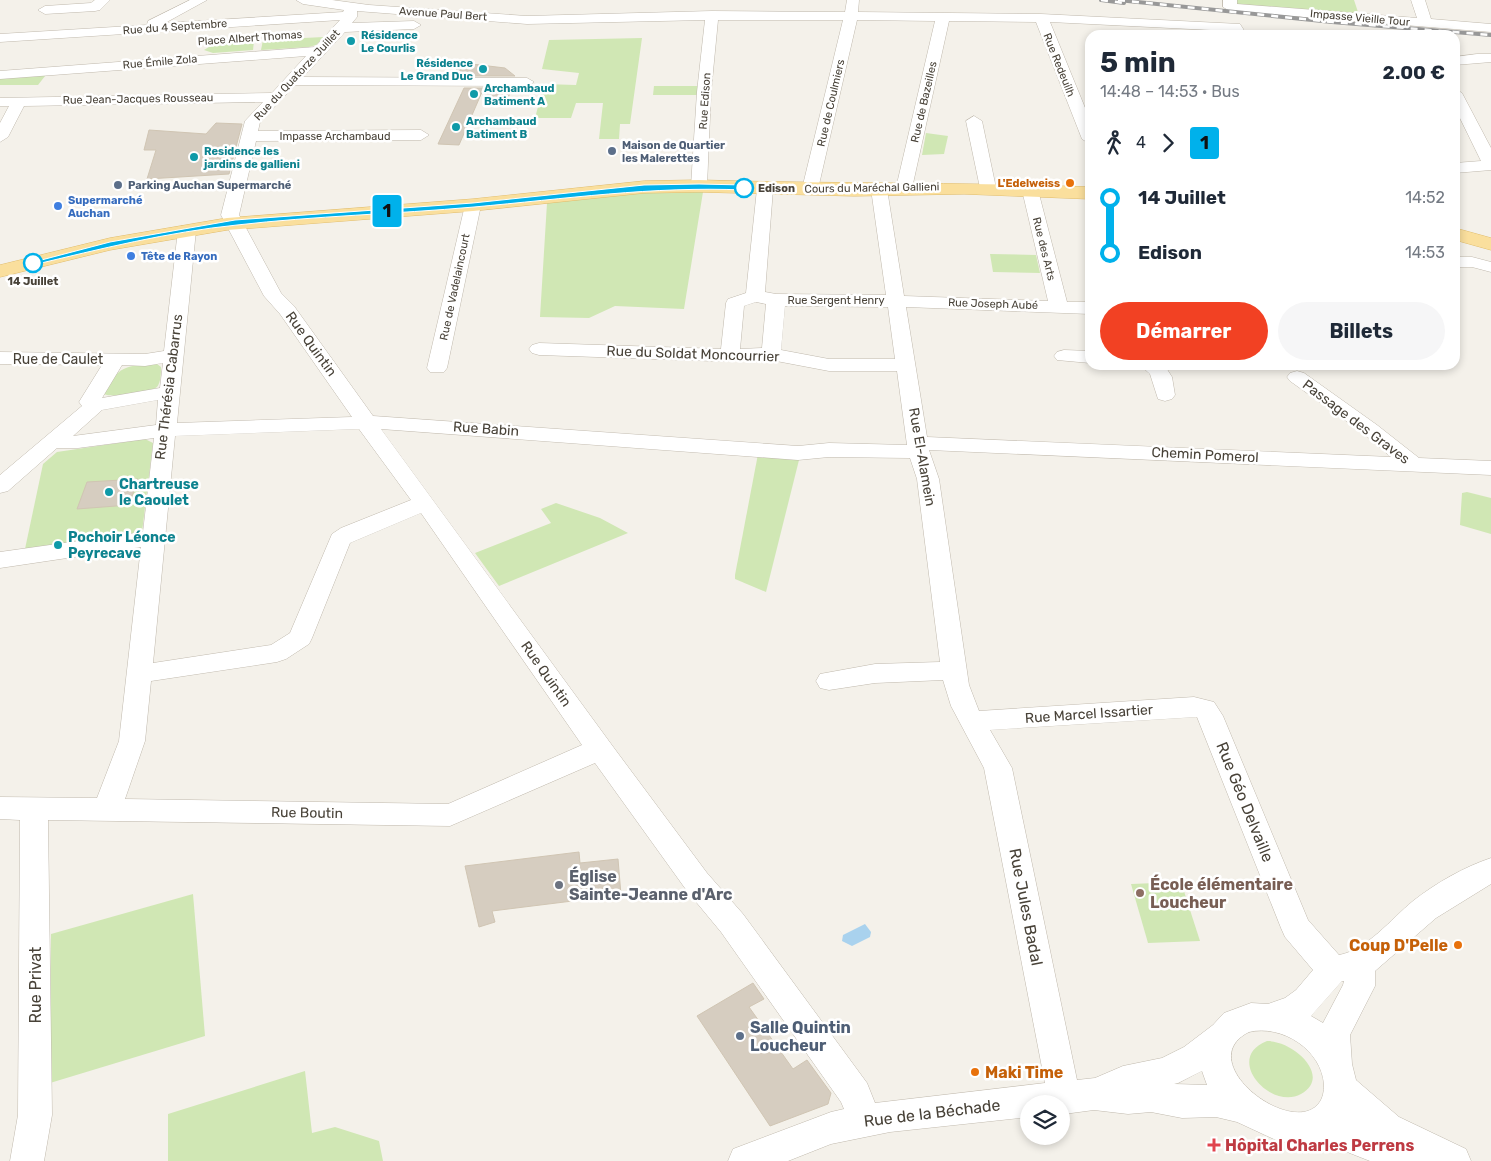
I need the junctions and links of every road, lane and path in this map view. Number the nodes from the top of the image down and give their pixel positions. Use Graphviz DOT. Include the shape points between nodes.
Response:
graph roads {
  1 [pos="54,0"];
  2 [pos="103,0"];
  3 [pos="200,0"];
  4 [pos="303,0"];
  5 [pos="380,0"];
  6 [pos="662,0"];
  7 [pos="853,0"];
  8 [pos="1418,0"];
  9 [pos="1230,4"];
  10 [pos="712,15"];
  11 [pos="656,16"];
  12 [pos="850,16"];
  13 [pos="943,16"];
  14 [pos="492,18"];
  15 [pos="1041,18"];
  16 [pos="349,19"];
  17 [pos="1425,23"];
  18 [pos="145,28"];
  19 [pos="1491,28"];
  20 [pos="1175,30"];
  21 [pos="313,34"];
  22 [pos="0,38"];
  23 [pos="320,51"];
  24 [pos="1491,58"];
  25 [pos="1460,61"];
  26 [pos="0,75"];
  27 [pos="290,81"];
  28 [pos="527,82"];
  29 [pos="275,97"];
  30 [pos="0,102"];
  31 [pos="19,102"];
  32 [pos="1460,113"];
  33 [pos="974,121"];
  34 [pos="1085,126"];
  35 [pos="421,135"];
  36 [pos="250,136"];
  37 [pos="0,137"];
  38 [pos="1491,165"];
  39 [pos="1460,168"];
  40 [pos="699,186"];
  41 [pos="904,188"];
  42 [pos="988,188"];
  43 [pos="765,189"];
  44 [pos="810,189"];
  45 [pos="879,189"];
  46 [pos="1030,190"];
  47 [pos="1085,193"];
  48 [pos="473,205"];
  49 [pos="235,222"];
  50 [pos="187,230"];
  51 [pos="1460,235"];
  52 [pos="1491,244"];
  53 [pos="1460,262"];
  54 [pos="1491,267"];
  55 [pos="0,271"];
  56 [pos="755,296"];
  57 [pos="776,300"];
  58 [pos="896,301"];
  59 [pos="1059,307"];
  60 [pos="1085,308"];
  61 [pos="539,348"];
  62 [pos="730,353"];
  63 [pos="771,354"];
  64 [pos="173,355"];
  65 [pos="1064,356"];
  66 [pos="1085,357"];
  67 [pos="0,358"];
  68 [pos="116,360"];
  69 [pos="905,366"];
  70 [pos="437,368"];
  71 [pos="1157,370"];
  72 [pos="1297,377"];
  73 [pos="171,392"];
  74 [pos="1165,395"];
  75 [pos="98,403"];
  76 [pos="365,422"];
  77 [pos="164,430"];
  78 [pos="53,442"];
  79 [pos="919,448"];
  80 [pos="1415,466"];
  81 [pos="1491,468"];
  82 [pos="0,486"];
  83 [pos="425,503"];
  84 [pos="153,538"];
  85 [pos="0,560"];
  86 [pos="954,671"];
  87 [pos="138,674"];
  88 [pos="829,680"];
  89 [pos="1205,709"];
  90 [pos="973,721"];
  91 [pos="599,749"];
  92 [pos="0,808"];
  93 [pos="34,809"];
  94 [pos="107,809"];
  95 [pos="1491,870"];
  96 [pos="1346,967"];
  97 [pos="1268,1018"];
  98 [pos="1222,1036"];
  99 [pos="1339,1076"];
  100 [pos="1079,1096"];
  101 [pos="1242,1107"];
  102 [pos="864,1120"];
  103 [pos="1312,1127"];
  104 [pos="27,1161"];
  105 [pos="745,1161"];
  106 [pos="1415,1161"];
  107 [pos="1454,1161"];
  1 -- 2 [label="street" via="45,10 95,7"];
  3 -- 18 [label="street"];
  4 -- 16 [label="street"];
  5 -- 16 [label="street"];
  6 -- 11 [label="street"];
  7 -- 12 [label="street, Rue de Coulmiers"];
  8 -- 17 [label="street"];
  9 -- 17 [label="street, Impasse Vieille Tour"];
  10 -- 11 [label="street"];
  10 -- 12 [label="street"];
  10 -- 40 [label="street, Rue Edison"];
  11 -- 14 [label="street"];
  12 -- 13 [label="street"];
  12 -- 44 [label="street, Rue de Coulmiers"];
  13 -- 15 [label="street"];
  13 -- 41 [label="street, Rue de Bazeilles"];
  14 -- 16 [label="street, Avenue Paul Bert"];
  14 -- 16 [label="street" via="472,23"];
  15 -- 20 [label="street"];
  15 -- 34 [label="street, Rue Redeuilh"];
  16 -- 18 [label="street, Rue du 4 Septembre"];
  16 -- 21 [label="street, Place Albert Thomas"];
  16 -- 23 [label="street, Rue du Quatorze Juillet"];
  17 -- 19 [label="street, Impasse Vieille Tour"];
  18 -- 22 [label="street, Rue du 4 Septembre"];
  23 -- 26 [label="street, Rue Émile Zola" via="177,54"];
  23 -- 27 [label="street, Rue du Quatorze Juillet"];
  24 -- 25 [label="street"];
  27 -- 28 [label="street"];
  27 -- 29 [label="street, Rue du Quatorze Juillet"];
  29 -- 31 [label="street, Rue Jean-Jacques Rousseau"];
  29 -- 36 [label="street, Rue du Quatorze Juillet" via="253,121"];
  30 -- 31 [label="street, Rue Jean-Jacques Rousseau"];
  31 -- 37 [label="street"];
  32 -- 38 [label="street"];
  33 -- 42 [label="street"];
  35 -- 36 [label="street, Impasse Archambaud"];
  36 -- 49 [label="street, Rue du Quatorze Juillet" via="230,215"];
  38 -- 39 [label="street"];
  40 -- 43 [label="main road, Cours du Maréchal Gallieni"];
  40 -- 48 [label="main road, Cours du Maréchal Gallieni" via="627,188"];
  41 -- 42 [label="main road, Cours du Maréchal Gallieni"];
  41 -- 45 [label="main road, Cours du Maréchal Gallieni"];
  42 -- 46 [label="main road, Cours du Maréchal Gallieni"];
  43 -- 44 [label="main road, Cours du Maréchal Gallieni"];
  43 -- 56 [label="street"];
  44 -- 45 [label="main road, Cours du Maréchal Gallieni"];
  45 -- 58 [label="street, Rue El-Alamein"];
  46 -- 47 [label="main road, Cours du Maréchal Gallieni"];
  46 -- 59 [label="street, Rue des Arts"];
  48 -- 49 [label="main road, Cours du Maréchal Gallieni"];
  48 -- 70 [label="street, Rue de Vadelaincourt"];
  49 -- 50 [label="main road, Cours du Maréchal Gallieni"];
  49 -- 76 [label="street, Rue Quintin" via="274,296 353,401"];
  50 -- 55 [label="main road, Cours du Maréchal Gallieni" via="110,244"];
  50 -- 64 [label="street, Rue Thérésia Cabarrus"];
  51 -- 52 [label="main road"];
  53 -- 54 [label="street"];
  56 -- 57 [label="street, Rue Sergent Henry"];
  56 -- 62 [label="street" via="736,303"];
  57 -- 58 [label="street, Rue Sergent Henry"];
  57 -- 63 [label="street, Rue Sergent Henry"];
  58 -- 59 [label="street, Rue Joseph Aubé"];
  58 -- 69 [label="street, Rue El-Alamein"];
  59 -- 60 [label="street, Rue Joseph Aubé"];
  61 -- 62 [label="street, Rue du Soldat Moncourrier"];
  62 -- 63 [label="street, Rue du Soldat Moncourrier"];
  63 -- 69 [label="street, Rue du Soldat Moncourrier" via="829,365"];
  64 -- 68 [label="street, Rue de Caulet" via="145,360"];
  64 -- 73 [label="street, Rue Thérésia Cabarrus"];
  65 -- 66 [label="street"];
  67 -- 68 [label="street, Rue de Caulet"];
  68 -- 75 [label="street"];
  69 -- 79 [label="street, Rue El-Alamein"];
  71 -- 74 [label="street"];
  72 -- 80 [label="street, Passage des Graves"];
  73 -- 75 [label="street"];
  73 -- 77 [label="street, Rue Thérésia Cabarrus"];
  75 -- 78 [label="street"];
  76 -- 77 [label="street, Rue Babin"];
  76 -- 79 [label="street, Rue Babin" via="798,453"];
  76 -- 83 [label="street, Rue Quintin"];
  77 -- 78 [label="street, Rue Babin" via="78,442"];
  77 -- 84 [label="street, Rue Thérésia Cabarrus"];
  78 -- 82 [label="street"];
  79 -- 80 [label="street, Chemin Pomerol" via="1198,454"];
  79 -- 86 [label="street, Rue El-Alamein" via="928,479"];
  80 -- 81 [label="street, Chemin Pomerol"];
  83 -- 87 [label="street" via="340,539 300,638 277,653"];
  83 -- 91 [label="street, Rue Quintin"];
  84 -- 85 [label="street"];
  84 -- 87 [label="street, Rue Thérésia Cabarrus"];
  86 -- 88 [label="street" via="877,672"];
  86 -- 90 [label="street, Rue El-Alamein" via="960,698"];
  87 -- 94 [label="street, Rue Thérésia Cabarrus" via="132,741"];
  89 -- 90 [label="street, Rue Marcel Issartier" via="1194,707"];
  89 -- 96 [label="street, Rue Géo Delvaille" via="1296,928 1320,957"];
  90 -- 100 [label="street, Rue Jules Badal" via="998,768"];
  91 -- 94 [label="street, Rue Boutin" via="450,815"];
  91 -- 102 [label="street, Rue Quintin" via="697,882 732,923 850,1086"];
  92 -- 93 [label="street, Rue Boutin"];
  93 -- 94 [label="street, Rue Boutin"];
  93 -- 104 [label="street, Rue Privat" via="34,1115"];
  95 -- 96 [label="street" via="1426,909"];
  96 -- 97 [label="street" via="1295,1010"];
  96 -- 99 [label="street" via="1360,986 1334,1034"];
  97 -- 98 [label="street" via="1251,1017 1232,1025"];
  97 -- 99 [label="street" via="1295,1024 1318,1038"];
  98 -- 100 [label="street, Rue de la Béchade" via="1195,1058 1166,1072"];
  98 -- 101 [label="street" via="1215,1054 1216,1071 1227,1091"];
  99 -- 103 [label="street" via="1336,1107 1327,1120"];
  99 -- 107 [label="street" via="1376,1121"];
  100 -- 101 [label="street, Rue de la Béchade" via="1151,1096 1182,1102 1216,1101"];
  100 -- 102 [label="street, Rue de la Béchade"];
  101 -- 103 [label="street" via="1263,1120 1290,1129"];
  102 -- 105 [label="street, Rue de la Béchade" via="831,1128"];
  103 -- 106 [label="street" via="1337,1132"];
}
